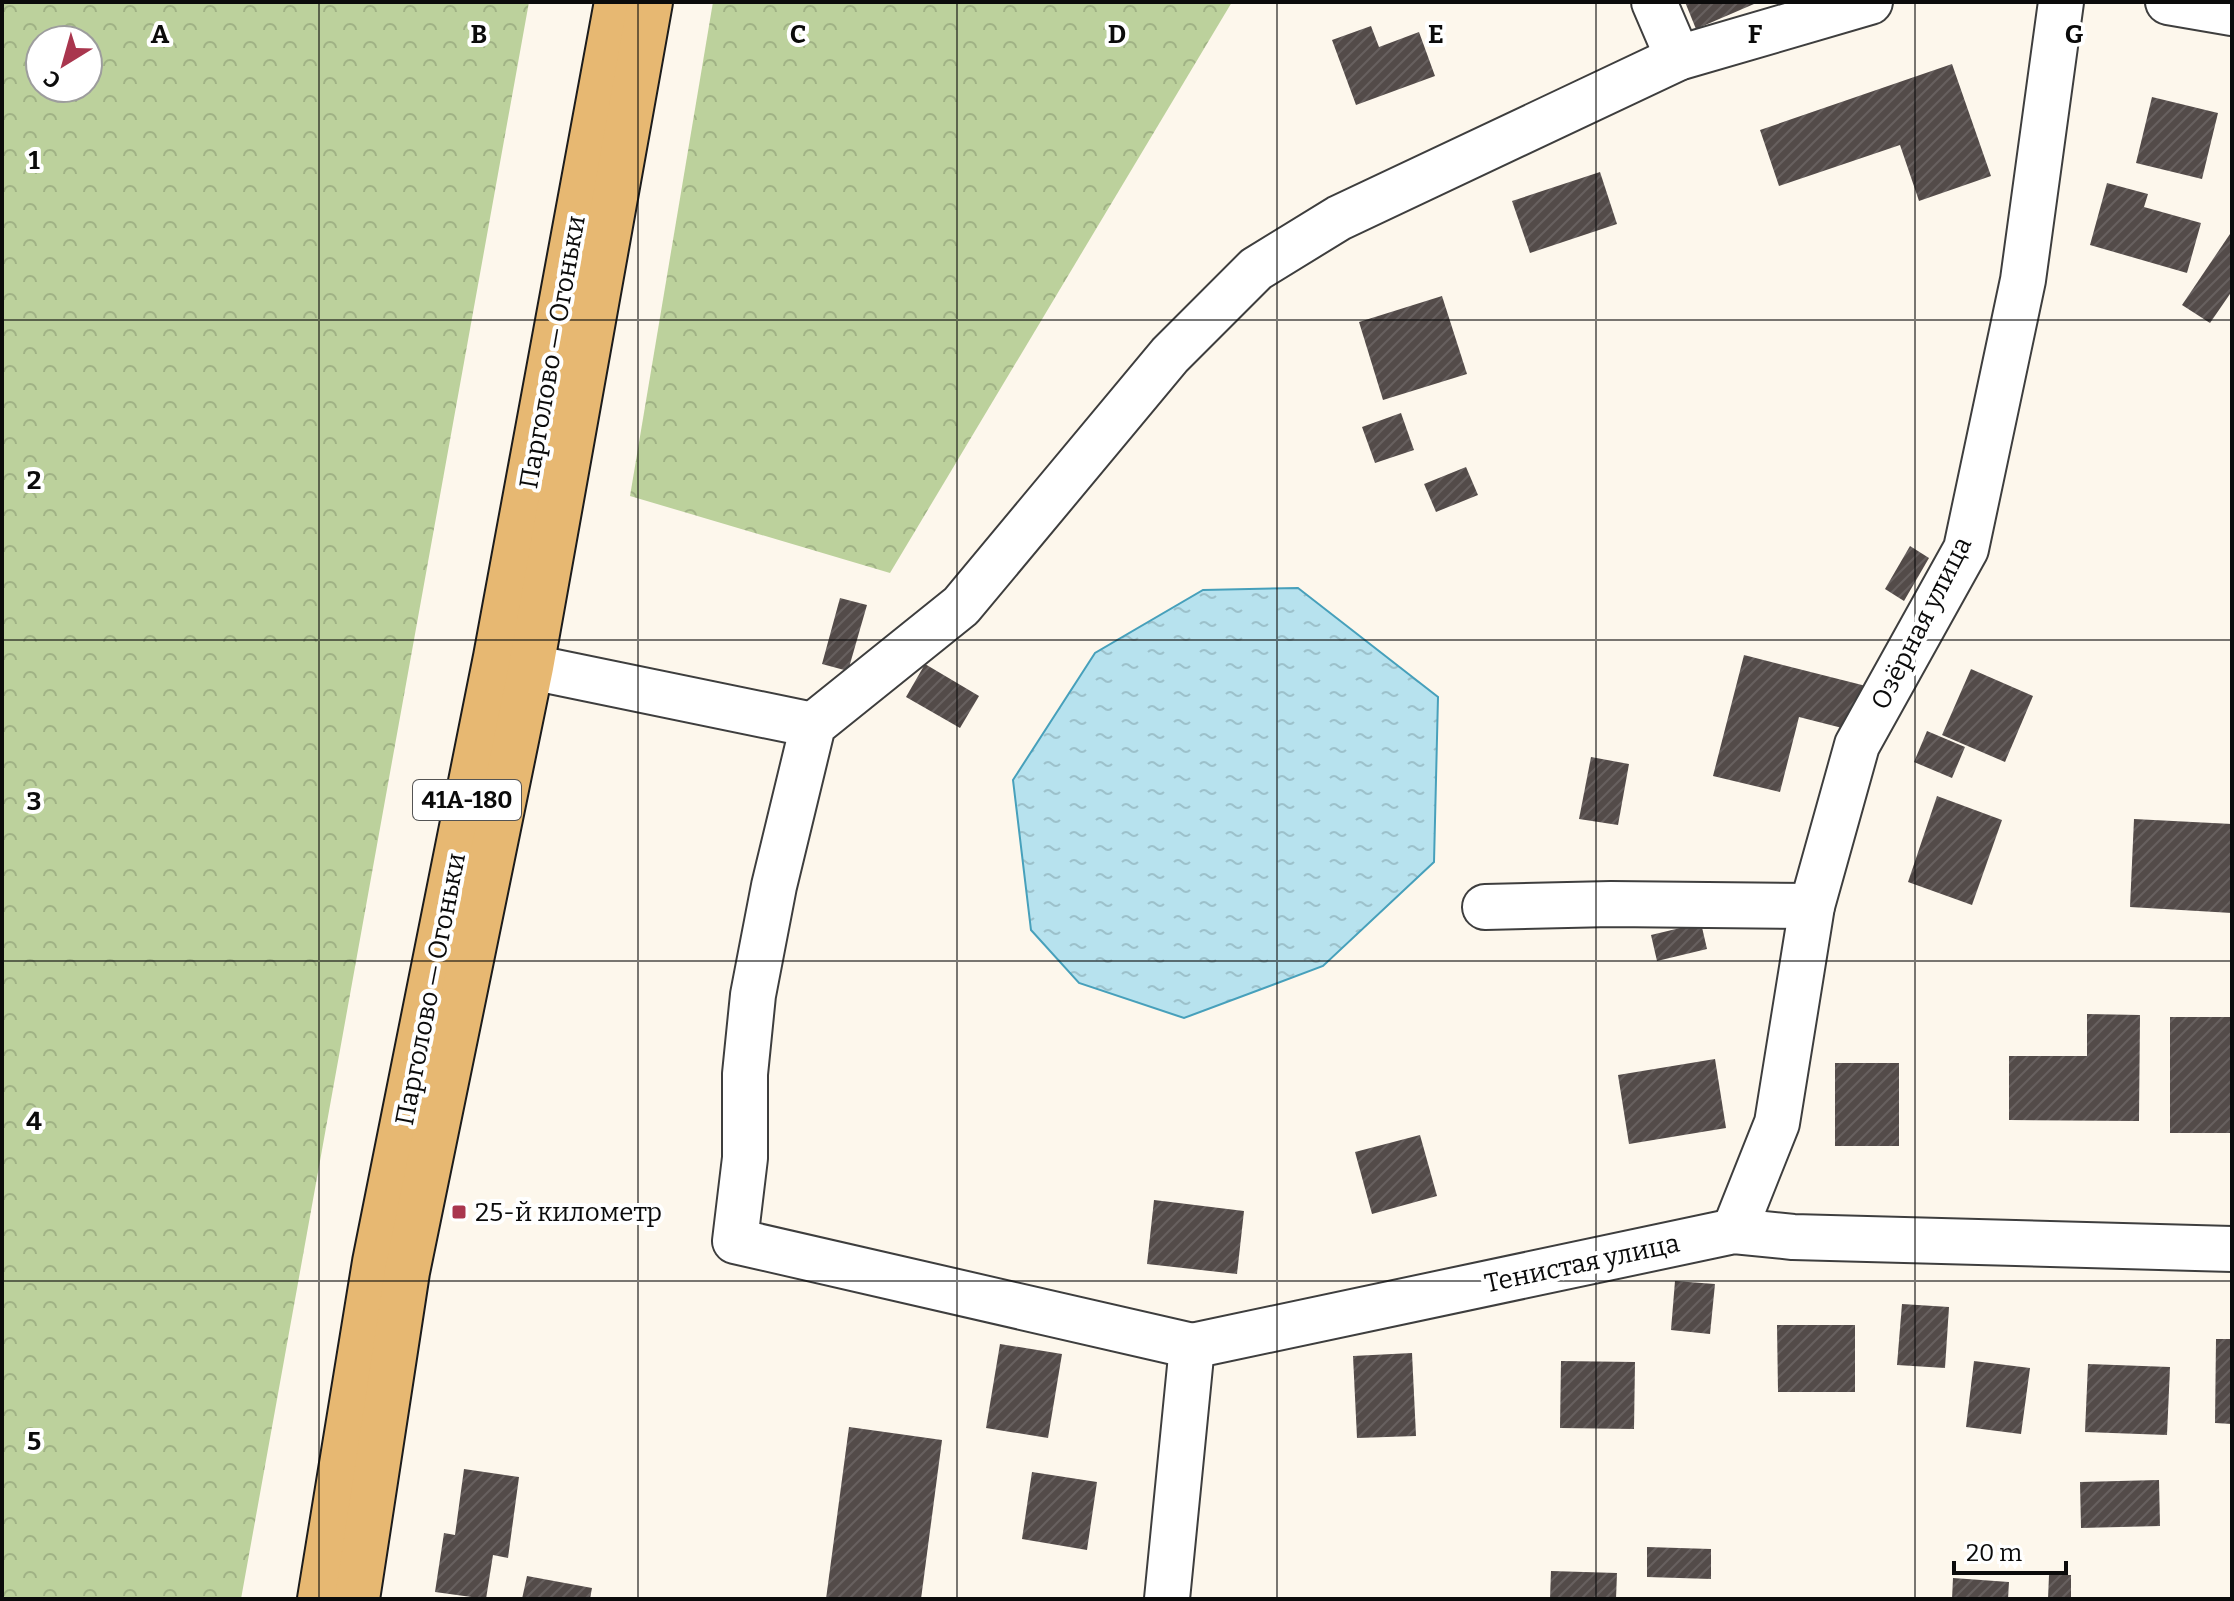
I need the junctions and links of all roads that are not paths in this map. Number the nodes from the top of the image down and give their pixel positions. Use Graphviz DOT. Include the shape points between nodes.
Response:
graph roads {
  1 [pos="617,2"];
  2 [pos="650,2"];
  3 [pos="1654,2"];
  4 [pos="1870,2"];
  5 [pos="2061,2"];
  6 [pos="2168,2"];
  7 [pos="2232,13"];
  8 [pos="1678,58"];
  9 [pos="531,667"];
  10 [pos="813,725"];
  11 [pos="1812,906"];
  12 [pos="1485,907"];
  13 [pos="1734,1231"];
  14 [pos="2232,1249"];
  15 [pos="1192,1346"];
  16 [pos="320,1599"];
  17 [pos="357,1599"];
  18 [pos="1167,1599"];
  1 -- 16 [label="main road, Парголово — Огоньки / 41А-180" via="496,657 375,1262"];
  2 -- 9 [label="main road, Парголово — Огоньки / 41А-180"];
  3 -- 8 [label="street"];
  4 -- 8 [label="street"];
  5 -- 11 [label="street, Озёрная улица" via="2023,280 1966,549 1857,745"];
  6 -- 7 [label="street"];
  8 -- 10 [label="street" via="1339,218 1256,269 1170,355 961,606"];
  9 -- 10 [label="street"];
  9 -- 17 [label="main road, Парголово — Огоньки / 41А-180" via="407,1272"];
  10 -- 15 [label="street" via="753,995 735,1241"];
  11 -- 12 [label="street"];
  11 -- 13 [label="street, Озёрная улица" via="1777,1123"];
  13 -- 14 [label="street, Тенистая улица"];
  13 -- 15 [label="street, Тенистая улица"];
  15 -- 18 [label="street"];
}
